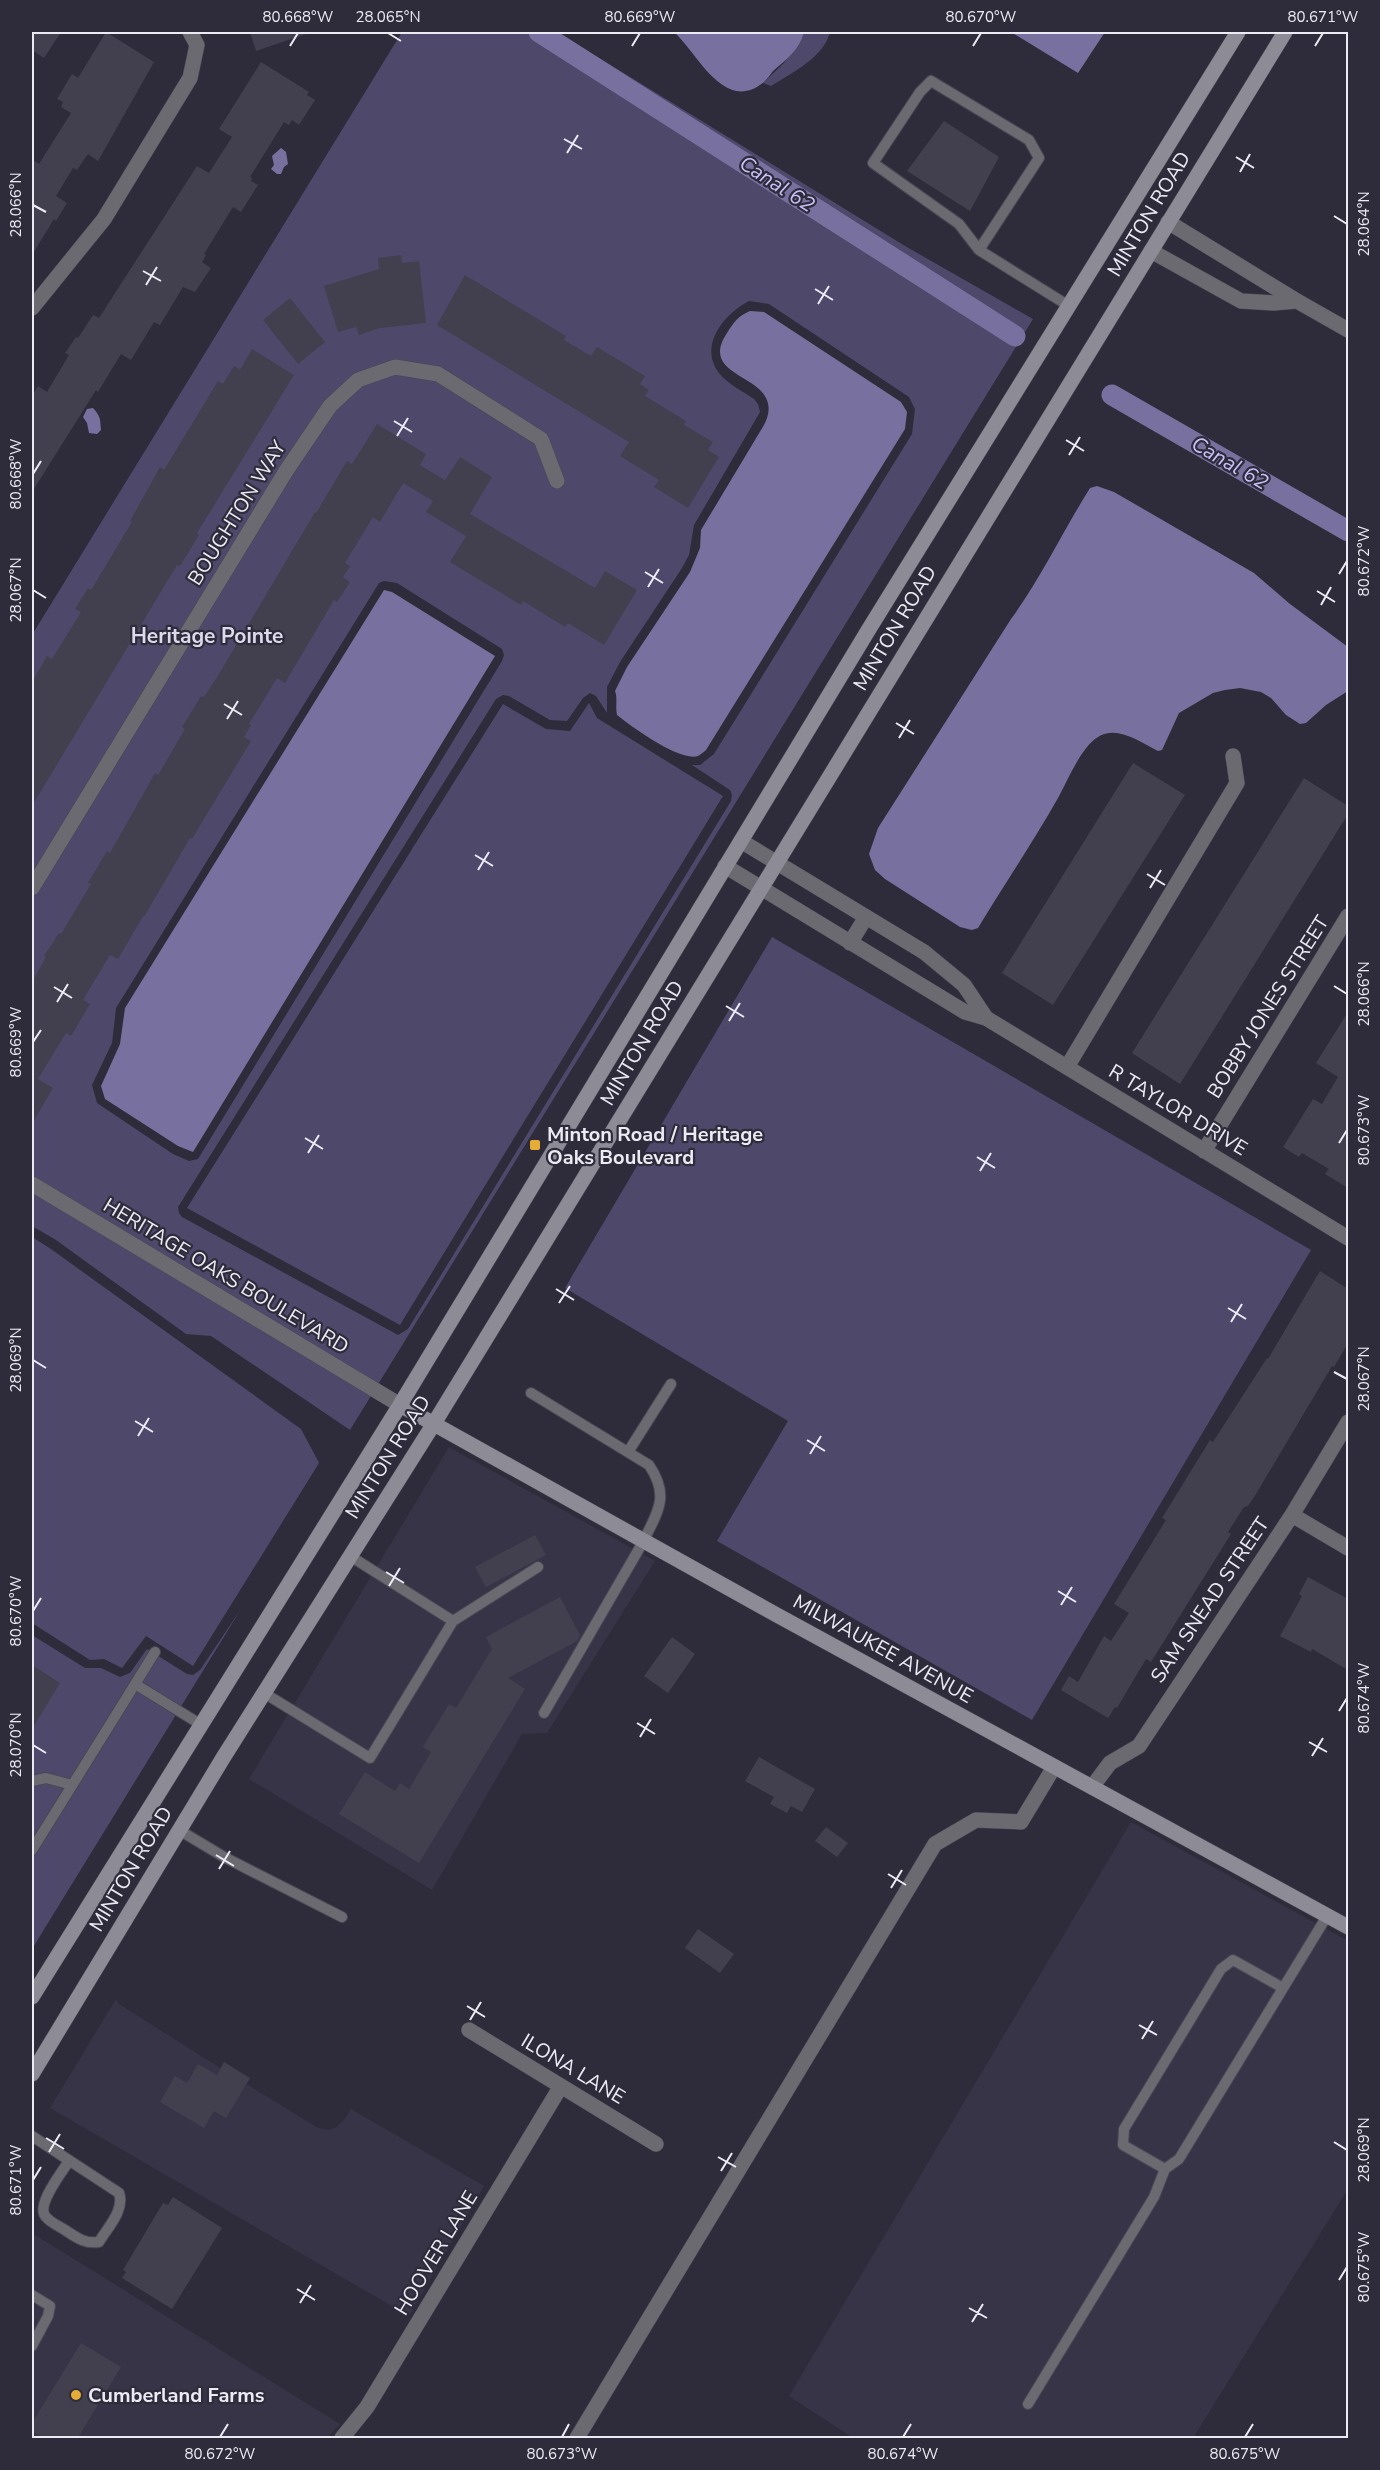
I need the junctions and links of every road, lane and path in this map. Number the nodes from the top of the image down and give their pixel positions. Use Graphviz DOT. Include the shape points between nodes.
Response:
graph roads {
  1 [pos="190,32"];
  2 [pos="1238,32"];
  3 [pos="1285,32"];
  4 [pos="1168,222"];
  5 [pos="979,250"];
  6 [pos="1151,251"];
  7 [pos="1297,301"];
  8 [pos="1069,306"];
  9 [pos="32,308"];
  10 [pos="1348,330"];
  11 [pos="557,481"];
  12 [pos="1233,756"];
  13 [pos="741,841"];
  14 [pos="777,862"];
  15 [pos="725,866"];
  16 [pos="32,888"];
  17 [pos="760,889"];
  18 [pos="1348,916"];
  19 [pos="867,917"];
  20 [pos="850,943"];
  21 [pos="934,960"];
  22 [pos="918,984"];
  23 [pos="986,1018"];
  24 [pos="1066,1067"];
  25 [pos="1204,1150"];
  26 [pos="32,1184"];
  27 [pos="1348,1238"];
  28 [pos="671,1384"];
  29 [pos="531,1393"];
  30 [pos="400,1405"];
  31 [pos="1348,1422"];
  32 [pos="433,1425"];
  33 [pos="628,1452"];
  34 [pos="1292,1515"];
  35 [pos="643,1542"];
  36 [pos="1348,1548"];
  37 [pos="350,1556"];
  38 [pos="538,1567"];
  39 [pos="453,1621"];
  40 [pos="155,1652"];
  41 [pos="135,1684"];
  42 [pos="264,1693"];
  43 [pos="544,1713"];
  44 [pos="200,1724"];
  45 [pos="1054,1767"];
  46 [pos="32,1781"];
  47 [pos="72,1785"];
  48 [pos="1092,1787"];
  49 [pos="179,1830"];
  50 [pos="32,1850"];
  51 [pos="1327,1916"];
  52 [pos="342,1917"];
  53 [pos="1348,1928"];
  54 [pos="1282,1988"];
  55 [pos="32,1996"];
  56 [pos="469,2031"];
  57 [pos="32,2074"];
  58 [pos="561,2086"];
  59 [pos="32,2136"];
  60 [pos="657,2144"];
  61 [pos="69,2160"];
  62 [pos="1165,2169"];
  63 [pos="32,2295"];
  64 [pos="32,2346"];
  65 [pos="1028,2404"];
  66 [pos="342,2439"];
  67 [pos="577,2439"];
  1 -- 9 [label="street" via="197,45 190,78 104,219"];
  2 -- 8 [label="main road, MINTON ROAD"];
  3 -- 4 [label="main road, MINTON ROAD"];
  4 -- 6 [label="main road, MINTON ROAD"];
  4 -- 7 [label="street"];
  5 -- 5 [label="lane" via="1039,158 1029,140 932,81 920,92 873,163 959,224"];
  5 -- 8 [label="lane"];
  6 -- 7 [label="street" via="1241,301"];
  6 -- 14 [label="main road, MINTON ROAD"];
  7 -- 10 [label="street"];
  8 -- 13 [label="main road, MINTON ROAD"];
  11 -- 16 [label="street, BOUGHTON WAY" via="542,439 438,374 395,367 358,381 330,406 286,471"];
  12 -- 24 [label="street" via="1237,783"];
  13 -- 14 [label="street, R TAYLOR DRIVE"];
  13 -- 15 [label="main road, MINTON ROAD"];
  14 -- 17 [label="main road, MINTON ROAD"];
  14 -- 19 [label="street, R TAYLOR DRIVE"];
  15 -- 17 [label="street, R TAYLOR DRIVE"];
  15 -- 30 [label="main road, MINTON ROAD"];
  17 -- 20 [label="street, R TAYLOR DRIVE"];
  17 -- 32 [label="main road, MINTON ROAD"];
  18 -- 25 [label="street, BOBBY JONES STREET"];
  19 -- 20 [label="street"];
  19 -- 21 [label="street, R TAYLOR DRIVE"];
  20 -- 22 [label="street, R TAYLOR DRIVE"];
  21 -- 22 [label="street"];
  21 -- 23 [label="street, R TAYLOR DRIVE" via="964,985"];
  22 -- 23 [label="street, R TAYLOR DRIVE" via="965,1012"];
  23 -- 24 [label="street, R TAYLOR DRIVE"];
  24 -- 25 [label="street, R TAYLOR DRIVE"];
  25 -- 27 [label="street, R TAYLOR DRIVE"];
  26 -- 30 [label="street, HERITAGE OAKS BOULEVARD"];
  28 -- 33 [label="lane"];
  29 -- 33 [label="lane"];
  30 -- 32 [label="main road, MILWAUKEE AVENUE"];
  30 -- 44 [label="main road, MINTON ROAD"];
  31 -- 34 [label="street, SAM SNEAD STREET"];
  32 -- 35 [label="main road, MILWAUKEE AVENUE"];
  32 -- 37 [label="main road, MINTON ROAD"];
  33 -- 35 [label="lane" via="649,1465 662,1491"];
  34 -- 36 [label="street"];
  34 -- 48 [label="street, SAM SNEAD STREET" via="1139,1746 1110,1763"];
  35 -- 43 [label="lane"];
  35 -- 45 [label="main road, MILWAUKEE AVENUE"];
  37 -- 39 [label="lane"];
  37 -- 42 [label="main road, MINTON ROAD"];
  38 -- 39 [label="lane"];
  39 -- 42 [label="lane" via="370,1758"];
  40 -- 41 [label="lane"];
  41 -- 44 [label="lane"];
  41 -- 47 [label="lane"];
  42 -- 49 [label="main road, MINTON ROAD"];
  44 -- 55 [label="main road, MINTON ROAD"];
  45 -- 48 [label="main road, MILWAUKEE AVENUE"];
  45 -- 67 [label="street" via="1021,1822 975,1820 935,1844"];
  46 -- 47 [label="lane" via="46,1778"];
  47 -- 50 [label="lane"];
  48 -- 51 [label="main road, MILWAUKEE AVENUE"];
  49 -- 52 [label="lane"];
  49 -- 57 [label="main road, MINTON ROAD"];
  51 -- 53 [label="main road, MILWAUKEE AVENUE"];
  51 -- 54 [label="lane"];
  54 -- 62 [label="lane" via="1179,2159"];
  54 -- 62 [label="lane" via="1233,1960 1221,1969 1124,2129 1123,2145"];
  56 -- 58 [label="street, ILONA LANE"];
  58 -- 60 [label="street, ILONA LANE"];
  58 -- 66 [label="street, HOOVER LANE" via="367,2408"];
  59 -- 61 [label="lane"];
  61 -- 61 [label="lane" via="119,2193 122,2200 99,2242 89,2244 80,2240 45,2217 42,2209"];
  62 -- 65 [label="lane" via="1154,2197"];
  63 -- 64 [label="lane" via="50,2306"];
}
